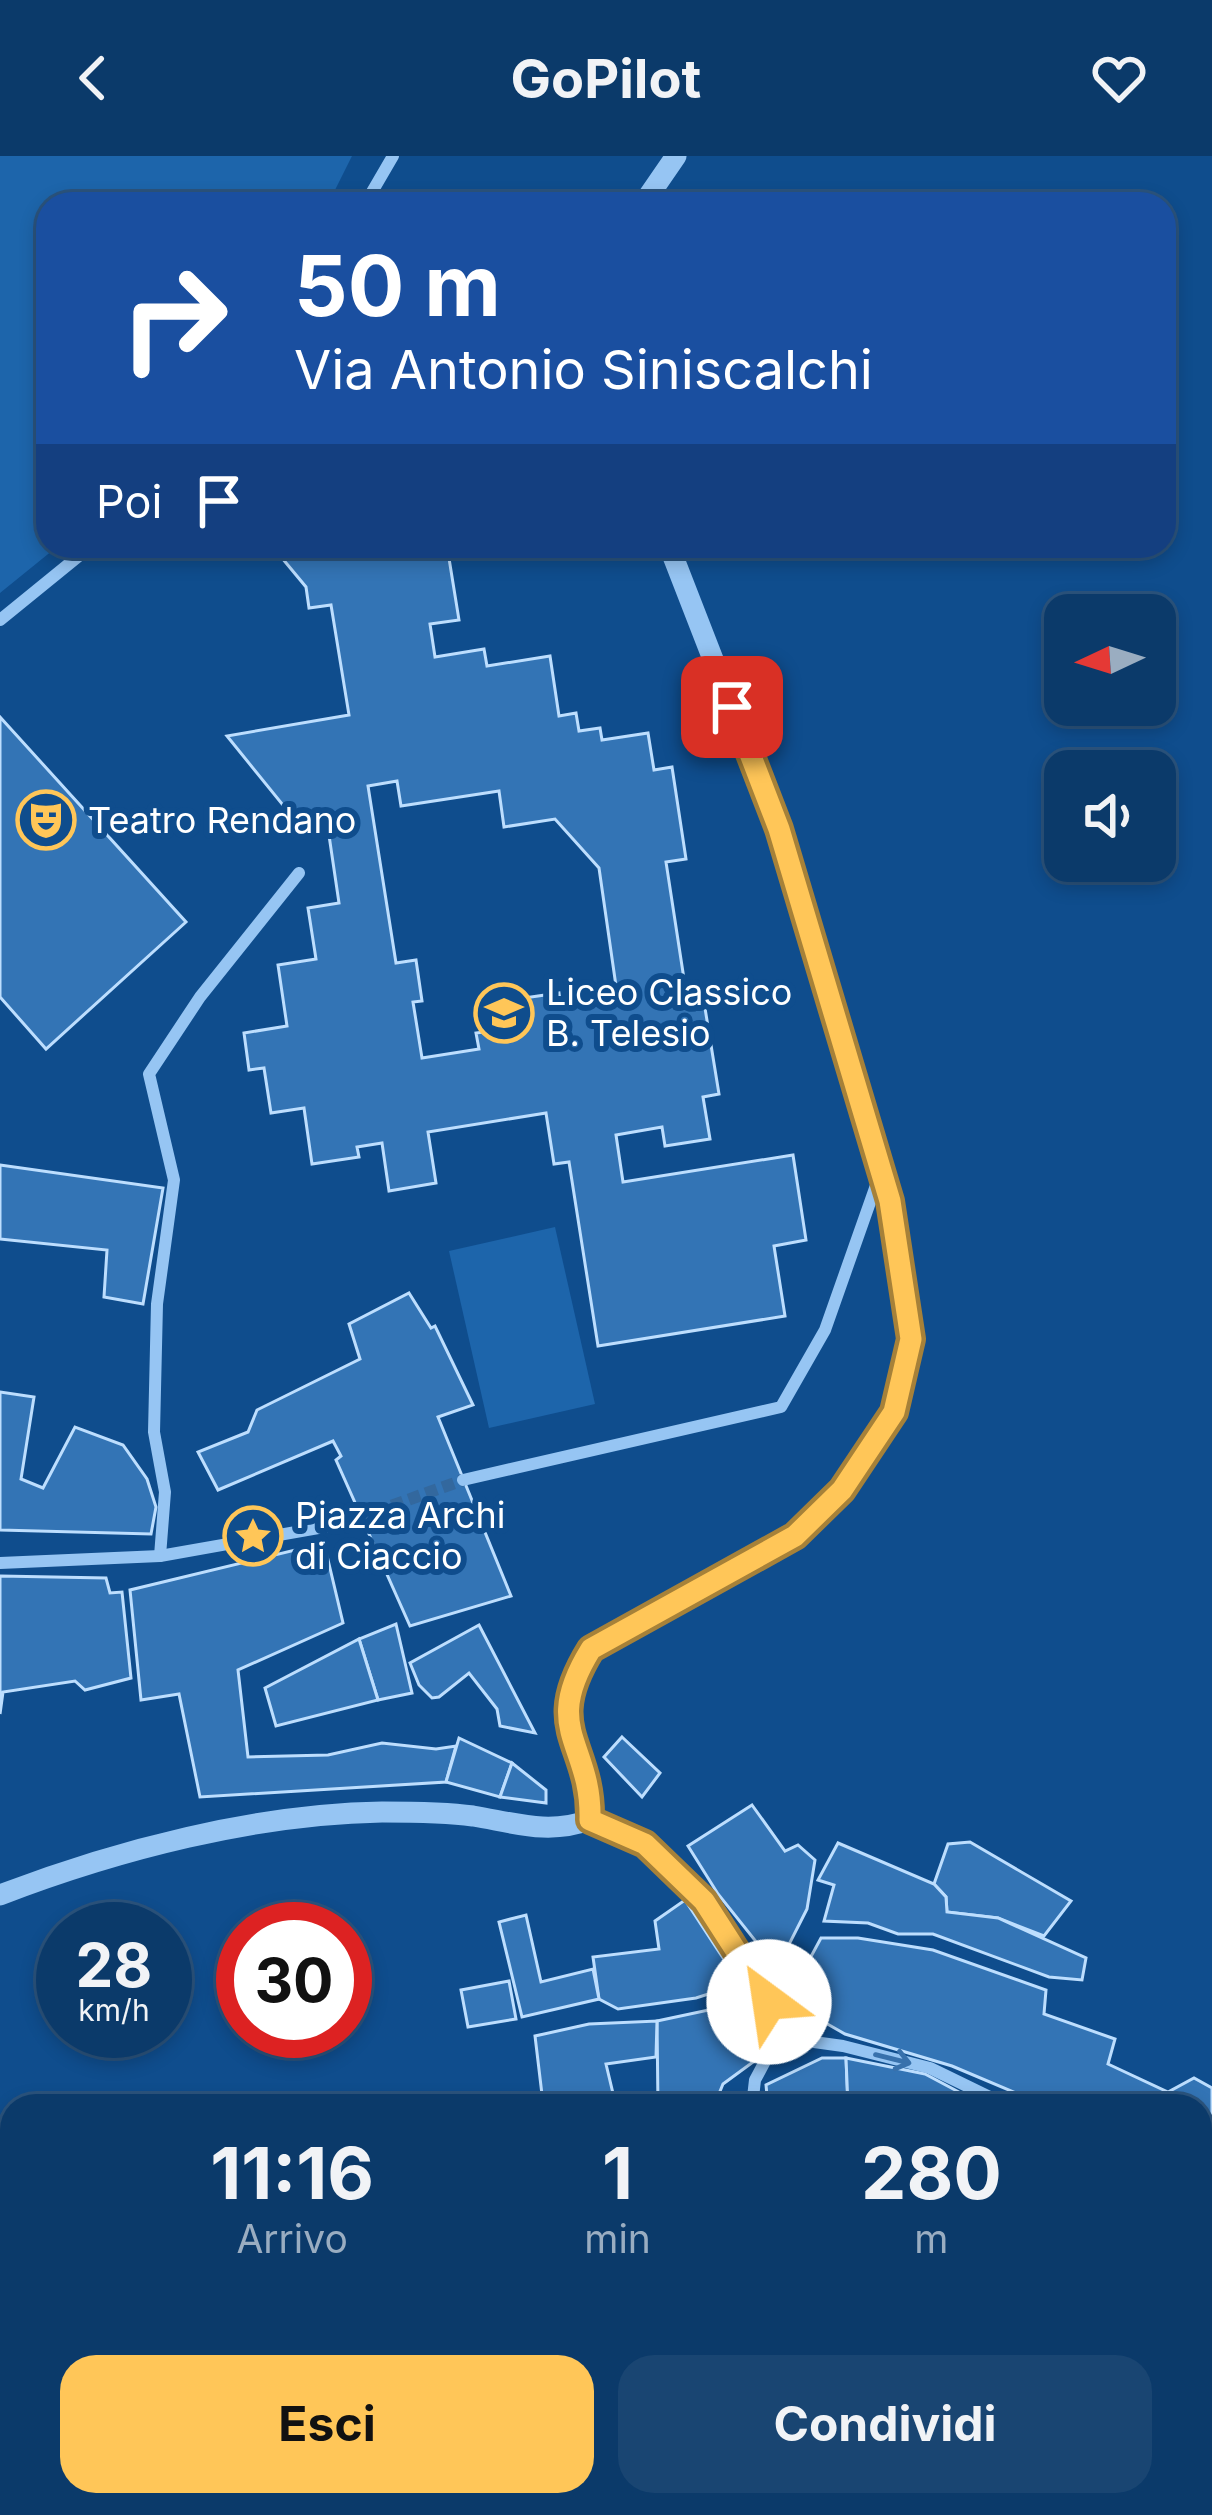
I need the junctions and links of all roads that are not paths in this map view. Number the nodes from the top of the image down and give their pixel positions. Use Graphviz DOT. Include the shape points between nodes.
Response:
graph roads {
  1 [pos="393,156"];
  2 [pos="676,156"];
  3 [pos="372,192"];
  4 [pos="651,192"];
  5 [pos="76,558"];
  6 [pos="674,558"];
  7 [pos="0,620"];
  8 [pos="299,873"];
  9 [pos="881,1173"];
  10 [pos="463,1480"];
  11 [pos="341,1524"];
  12 [pos="160,1556"];
  13 [pos="0,1563"];
  14 [pos="590,1820"];
  15 [pos="0,1895"];
  16 [pos="778,2037"];
  17 [pos="753,2094"];
  18 [pos="983,2094"];
  1 -- 3 [label="street"];
  2 -- 4 [label="street"];
  5 -- 7 [label="street"];
  6 -- 9 [label="street" via="779,829"];
  8 -- 12 [label="street" via="148,1074 174,1180 157,1304"];
  9 -- 10 [label="street" via="825,1330 782,1407"];
  9 -- 14 [label="street" via="911,1339 894,1412 842,1490 795,1536 591,1649 566,1701"];
  11 -- 12 [label="street"];
  12 -- 13 [label="street"];
  14 -- 15 [label="street" via="537,1829 469,1815 380,1812 271,1824 97,1858"];
  14 -- 16 [label="street" via="645,1844 704,1901 769,2002"];
  16 -- 17 [label="street"];
  16 -- 18 [label="street, one-way" via="930,2068"];
}
